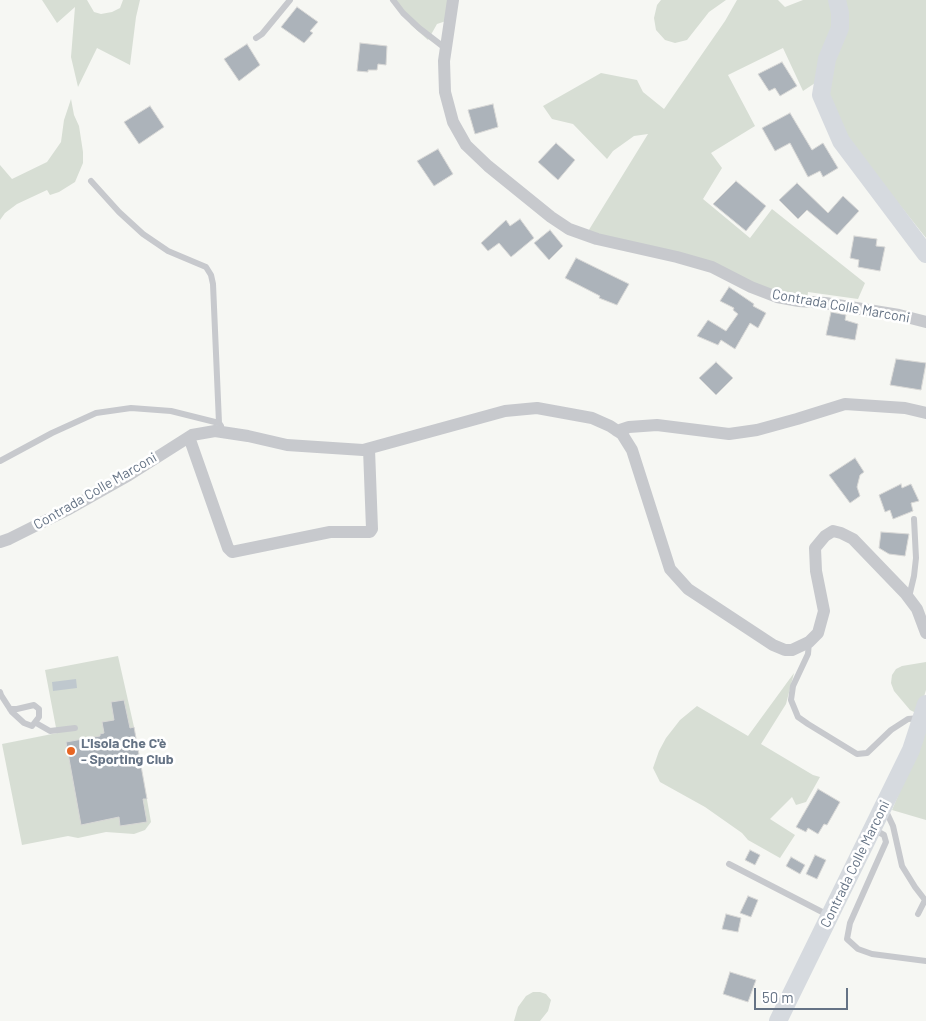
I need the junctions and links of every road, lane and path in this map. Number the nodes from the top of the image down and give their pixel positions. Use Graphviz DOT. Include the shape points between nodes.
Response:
graph roads {
  1 [pos="290,0"];
  2 [pos="393,0"];
  3 [pos="453,0"];
  4 [pos="837,0"];
  5 [pos="256,38"];
  6 [pos="446,48"];
  7 [pos="91,181"];
  8 [pos="926,254"];
  9 [pos="926,322"];
  10 [pos="926,412"];
  11 [pos="222,428"];
  12 [pos="617,431"];
  13 [pos="189,437"];
  14 [pos="370,449"];
  15 [pos="0,461"];
  16 [pos="914,519"];
  17 [pos="0,542"];
  18 [pos="909,598"];
  19 [pos="926,633"];
  20 [pos="810,642"];
  21 [pos="0,692"];
  22 [pos="10,709"];
  23 [pos="924,711"];
  24 [pos="36,723"];
  25 [pos="76,728"];
  26 [pos="884,806"];
  27 [pos="873,829"];
  28 [pos="729,864"];
  29 [pos="918,914"];
  30 [pos="830,916"];
  31 [pos="926,961"];
  32 [pos="778,1021"];
  1 -- 5 [label="lane"];
  2 -- 6 [label="lane" via="419,28"];
  3 -- 6 [label="street, Contrada Colle Marconi"];
  4 -- 8 [label="street" via="840,28 828,59 821,95 841,141"];
  6 -- 9 [label="street, Contrada Colle Marconi" via="445,92 452,122 466,145 511,186 569,229 712,267 777,297 825,302"];
  7 -- 11 [label="lane" via="143,234 168,251 206,267 212,275"];
  10 -- 12 [label="street" via="846,404 797,420 729,434 657,424"];
  11 -- 13 [label="street, Contrada Colle Marconi"];
  11 -- 14 [label="street, Contrada Colle Marconi" via="287,445"];
  11 -- 15 [label="lane" via="171,411 131,408 96,413 52,432"];
  12 -- 14 [label="street, Contrada Colle Marconi" via="592,418 537,408 505,411"];
  12 -- 20 [label="street, Contrada Colle Marconi" via="632,450 670,569 682,583 773,645 792,650"];
  13 -- 14 [label="street" via="232,552 330,532 370,532"];
  13 -- 17 [label="street, Contrada Colle Marconi" via="67,510"];
  16 -- 18 [label="lane" via="916,558"];
  18 -- 19 [label="street"];
  18 -- 20 [label="street" via="853,539 833,531 815,548 824,611 818,633"];
  20 -- 23 [label="lane" via="793,686 791,700 798,717 857,754 867,753 891,730"];
  21 -- 22 [label="lane"];
  22 -- 24 [label="lane" via="24,723 32,726"];
  22 -- 24 [label="lane" via="34,705 40,714"];
  23 -- 26 [label="street, Contrada Colle Marconi" via="911,750"];
  24 -- 25 [label="lane" via="50,731"];
  26 -- 27 [label="street, Contrada Colle Marconi"];
  26 -- 29 [label="lane" via="893,826 902,866 925,900"];
  27 -- 30 [label="street, Contrada Colle Marconi"];
  27 -- 31 [label="lane" via="884,835 886,842 850,923 847,939 858,950 872,954"];
  28 -- 30 [label="lane"];
  30 -- 32 [label="street, Contrada Colle Marconi"];
}
